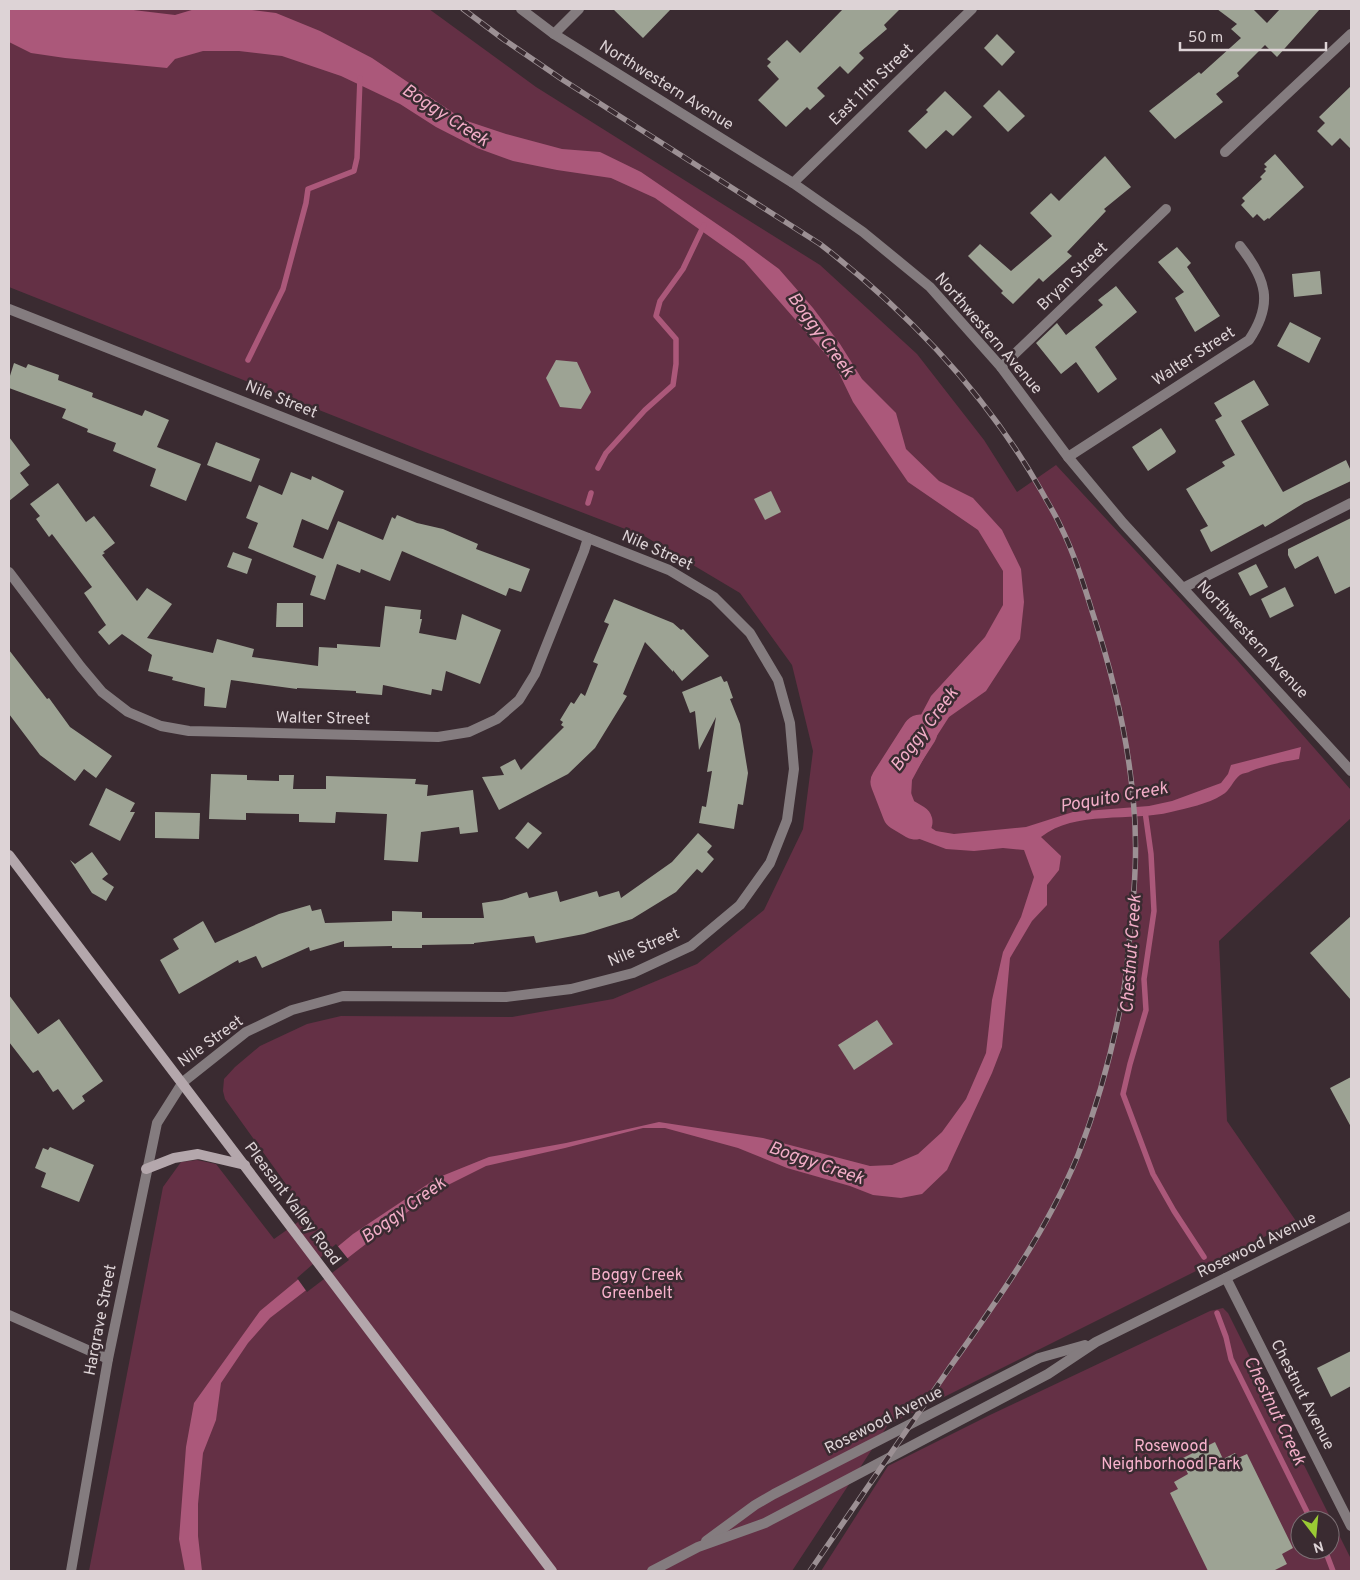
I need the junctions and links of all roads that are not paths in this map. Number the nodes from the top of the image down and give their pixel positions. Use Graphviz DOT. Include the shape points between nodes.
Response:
graph roads {
  1 [pos="522,9"];
  2 [pos="580,9"];
  3 [pos="972,9"];
  4 [pos="554,34"];
  5 [pos="1351,34"];
  6 [pos="1225,152"];
  7 [pos="792,183"];
  8 [pos="1166,210"];
  9 [pos="1240,246"];
  10 [pos="9,309"];
  11 [pos="1001,367"];
  12 [pos="1068,457"];
  13 [pos="1351,504"];
  14 [pos="588,538"];
  15 [pos="9,572"];
  16 [pos="1183,588"];
  17 [pos="1351,771"];
  18 [pos="9,855"];
  19 [pos="183,1082"];
  20 [pos="245,1166"];
  21 [pos="146,1169"];
  22 [pos="1351,1216"];
  23 [pos="1226,1278"];
  24 [pos="9,1315"];
  25 [pos="1096,1342"];
  26 [pos="108,1360"];
  27 [pos="1351,1526"];
  28 [pos="698,1547"];
  29 [pos="71,1571"];
  30 [pos="552,1571"];
  31 [pos="652,1571"];
  1 -- 4 [label="street, Northwestern Avenue"];
  2 -- 4 [label="street"];
  3 -- 7 [label="street, East 11th Street"];
  4 -- 7 [label="street, Northwestern Avenue"];
  5 -- 6 [label="street"];
  7 -- 11 [label="street, Northwestern Avenue" via="863,232 930,287"];
  8 -- 11 [label="street, Bryan Street"];
  9 -- 12 [label="street, Walter Street" via="1262,281 1265,305 1249,340"];
  10 -- 14 [label="street, Nile Street"];
  11 -- 12 [label="street, Northwestern Avenue"];
  12 -- 16 [label="street, Northwestern Avenue"];
  13 -- 16 [label="street"];
  14 -- 15 [label="street, Walter Street" via="535,674 519,700 497,719 469,732 438,737 189,731 160,726 128,712 102,692"];
  14 -- 19 [label="street, Nile Street" via="670,570 714,596 750,633 778,680 790,723 794,769 787,820 770,863 740,905 691,946 632,973 571,989 506,997 343,996 292,1010 246,1032"];
  16 -- 17 [label="street, Northwestern Avenue"];
  18 -- 19 [label="main road, Pleasant Valley Road"];
  19 -- 20 [label="main road, Pleasant Valley Road"];
  19 -- 21 [label="street, Hargrave Street" via="157,1123"];
  20 -- 21 [label="main road" via="198,1154 174,1158"];
  20 -- 30 [label="main road, Pleasant Valley Road"];
  21 -- 26 [label="street, Hargrave Street"];
  22 -- 23 [label="street, Rosewood Avenue"];
  23 -- 25 [label="street, Rosewood Avenue"];
  23 -- 27 [label="street, Chestnut Avenue"];
  24 -- 26 [label="street"];
  25 -- 28 [label="street, Rosewood Avenue" via="1048,1374 784,1514"];
  25 -- 28 [label="street, Rosewood Avenue" via="1039,1358 774,1494"];
  26 -- 29 [label="street, Hargrave Street"];
  28 -- 31 [label="street, Rosewood Avenue"];
}
